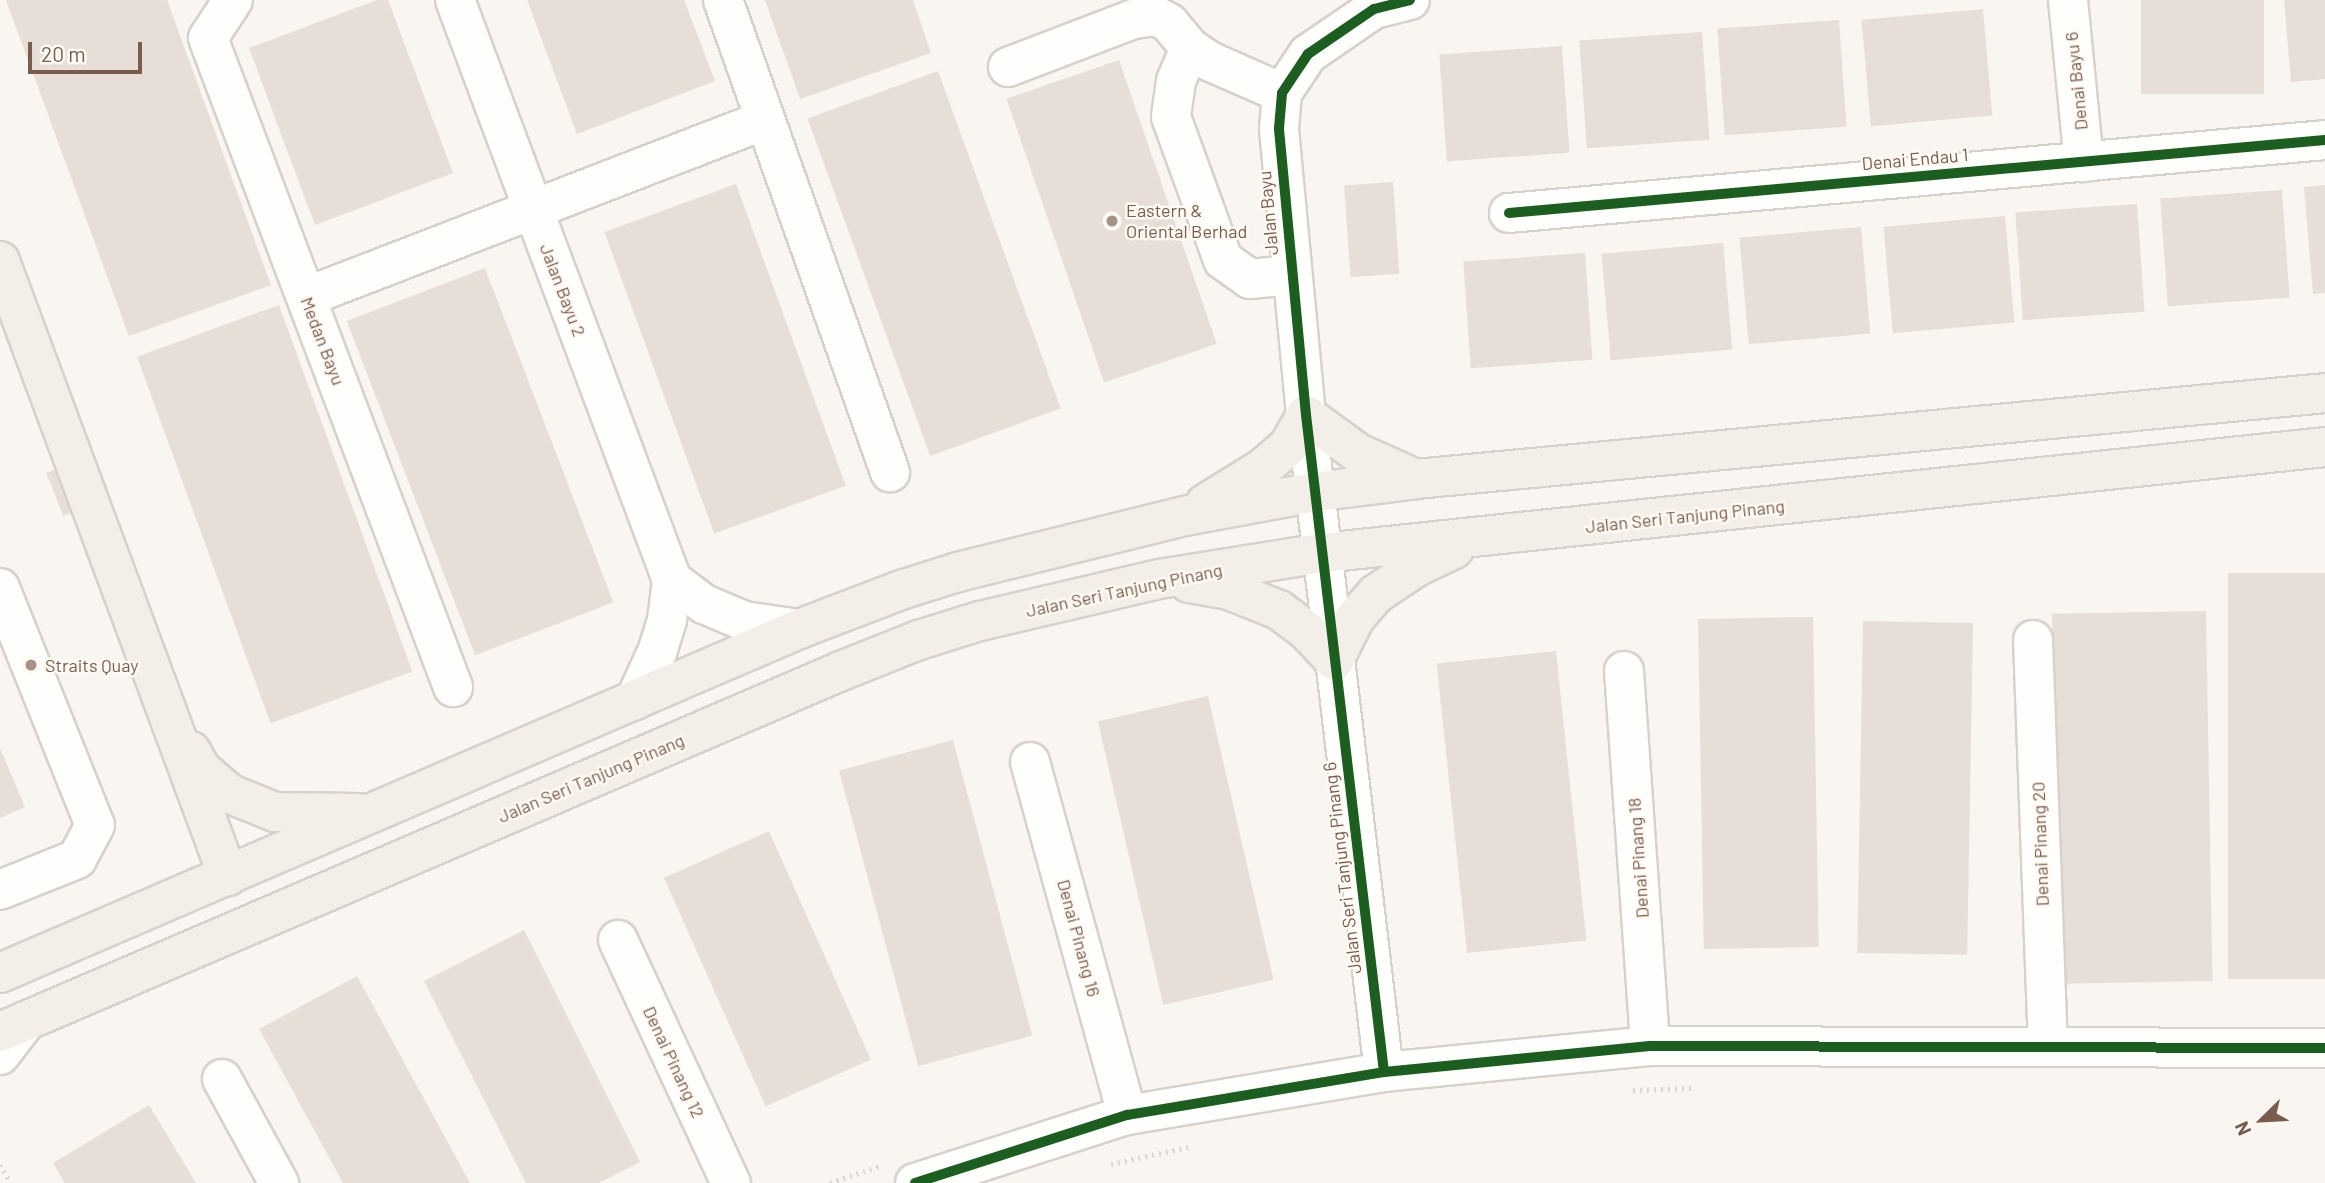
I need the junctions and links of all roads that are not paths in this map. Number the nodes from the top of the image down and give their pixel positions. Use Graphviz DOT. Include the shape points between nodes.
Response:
graph roads {
  1 [pos="233,0"];
  2 [pos="455,0"];
  3 [pos="723,0"];
  4 [pos="1410,0"];
  5 [pos="2068,0"];
  6 [pos="1190,48"];
  7 [pos="1008,67"];
  8 [pos="1282,93"];
  9 [pos="765,120"];
  10 [pos="2325,140"];
  11 [pos="2084,162"];
  12 [pos="533,209"];
  13 [pos="1509,213"];
  14 [pos="0,261"];
  15 [pos="1291,275"];
  16 [pos="306,297"];
  17 [pos="2325,393"];
  18 [pos="1306,415"];
  19 [pos="2325,447"];
  20 [pos="890,471"];
  21 [pos="1416,479"];
  22 [pos="1315,492"];
  23 [pos="1185,516"];
  24 [pos="1478,538"];
  25 [pos="1322,553"];
  26 [pos="1159,579"];
  27 [pos="672,580"];
  28 [pos="0,588"];
  29 [pos="799,629"];
  30 [pos="2033,640"];
  31 [pos="1334,660"];
  32 [pos="1624,671"];
  33 [pos="453,687"];
  34 [pos="635,700"];
  35 [pos="167,710"];
  36 [pos="1030,762"];
  37 [pos="371,813"];
  38 [pos="228,876"];
  39 [pos="0,890"];
  40 [pos="618,940"];
  41 [pos="0,973"];
  42 [pos="13,1027"];
  43 [pos="1650,1046"];
  44 [pos="2048,1047"];
  45 [pos="2325,1048"];
  46 [pos="0,1055"];
  47 [pos="1384,1072"];
  48 [pos="222,1079"];
  49 [pos="1127,1115"];
  50 [pos="279,1183"];
  51 [pos="730,1183"];
  52 [pos="915,1183"];
  1 -- 16 [label="street, Medan Bayu" via="208,38"];
  2 -- 12 [label="street, Jalan Bayu 2"];
  3 -- 9 [label="street"];
  4 -- 8 [label="street, Jalan Bayu" via="1374,9 1338,30 1308,54"];
  5 -- 11 [label="street, Denai Bayu 6"];
  6 -- 7 [label="street" via="1169,23 1156,16 1135,19"];
  6 -- 8 [label="street"];
  6 -- 15 [label="street" via="1176,81 1171,117 1223,260 1250,279"];
  8 -- 15 [label="street, Jalan Bayu" via="1279,128"];
  9 -- 12 [label="street"];
  9 -- 20 [label="street"];
  10 -- 11 [label="street, Denai Endau 1"];
  11 -- 13 [label="street, Denai Endau 1"];
  12 -- 16 [label="street"];
  12 -- 27 [label="street, Jalan Bayu 2"];
  14 -- 35 [label="main road"];
  15 -- 18 [label="street, Jalan Bayu"];
  16 -- 33 [label="street, Medan Bayu"];
  17 -- 21 [label="main road"];
  18 -- 21 [label="main road" via="1358,453"];
  18 -- 22 [label="street, Jalan Bayu"];
  18 -- 23 [label="main road" via="1289,445 1264,468"];
  19 -- 24 [label="main road, Jalan Seri Tanjung Pinang"];
  21 -- 22 [label="main road"];
  22 -- 23 [label="main road"];
  22 -- 25 [label="street, Jalan Bayu"];
  23 -- 29 [label="main road" via="958,572"];
  24 -- 25 [label="main road, Jalan Seri Tanjung Pinang"];
  24 -- 31 [label="main road" via="1416,567 1376,594 1355,618"];
  25 -- 26 [label="main road, Jalan Seri Tanjung Pinang"];
  25 -- 31 [label="street, Jalan Seri Tanjung Pinang 6"];
  26 -- 31 [label="main road" via="1252,597 1298,624"];
  26 -- 42 [label="main road, Jalan Seri Tanjung Pinang" via="919,640"];
  27 -- 29 [label="street" via="704,604 744,621"];
  27 -- 34 [label="street" via="667,620"];
  28 -- 39 [label="street" via="95,825 77,859"];
  29 -- 34 [label="main road"];
  30 -- 44 [label="street, Denai Pinang 20"];
  31 -- 47 [label="street, Jalan Seri Tanjung Pinang 6"];
  32 -- 43 [label="street, Denai Pinang 18"];
  34 -- 37 [label="main road"];
  35 -- 37 [label="main road" via="201,769 230,794 275,813"];
  35 -- 38 [label="main road"];
  36 -- 49 [label="street, Denai Pinang 16"];
  37 -- 38 [label="main road"];
  38 -- 41 [label="main road"];
  40 -- 51 [label="street, Denai Pinang 12"];
  42 -- 46 [label="street"];
  43 -- 44 [label="street"];
  43 -- 47 [label="street"];
  44 -- 45 [label="street"];
  47 -- 49 [label="street"];
  48 -- 50 [label="street"];
  49 -- 52 [label="street"];
}
